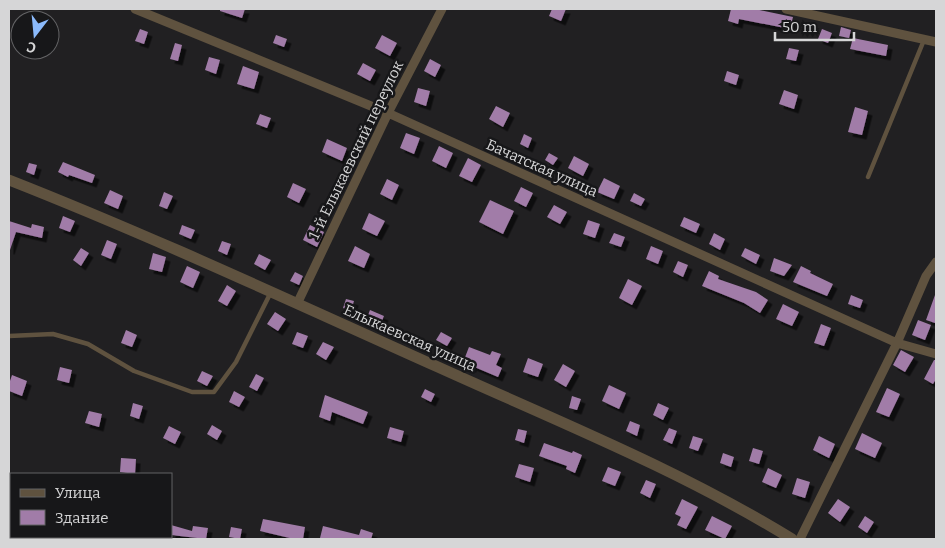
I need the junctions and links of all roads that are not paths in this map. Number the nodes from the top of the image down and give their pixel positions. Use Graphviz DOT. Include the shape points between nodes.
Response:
graph roads {
  1 [pos="136,9"];
  2 [pos="442,9"];
  3 [pos="786,9"];
  4 [pos="924,38"];
  5 [pos="936,42"];
  6 [pos="388,113"];
  7 [pos="868,177"];
  8 [pos="9,180"];
  9 [pos="936,262"];
  10 [pos="271,291"];
  11 [pos="297,304"];
  12 [pos="9,336"];
  13 [pos="897,343"];
  14 [pos="936,354"];
  15 [pos="80,538"];
  16 [pos="93,539"];
  17 [pos="792,539"];
  18 [pos="800,539"];
  1 -- 6 [label="street, Бачатская улица"];
  2 -- 6 [label="street, 1-й Елыкаевский переулок"];
  3 -- 4 [label="street"];
  4 -- 5 [label="street"];
  4 -- 7 [label="lane"];
  6 -- 11 [label="street, 1-й Елыкаевский переулок"];
  6 -- 13 [label="street, Бачатская улица"];
  8 -- 10 [label="street, Елыкаевская улица"];
  9 -- 13 [label="street" via="926,276"];
  10 -- 11 [label="street, Елыкаевская улица"];
  10 -- 12 [label="lane" via="236,362 214,392 192,392 134,371 88,344 62,336"];
  11 -- 17 [label="street, Елыкаевская улица" via="662,468"];
  13 -- 14 [label="street, Бачатская улица"];
  13 -- 18 [label="street"];
  15 -- 16 [label="lane"];
}
